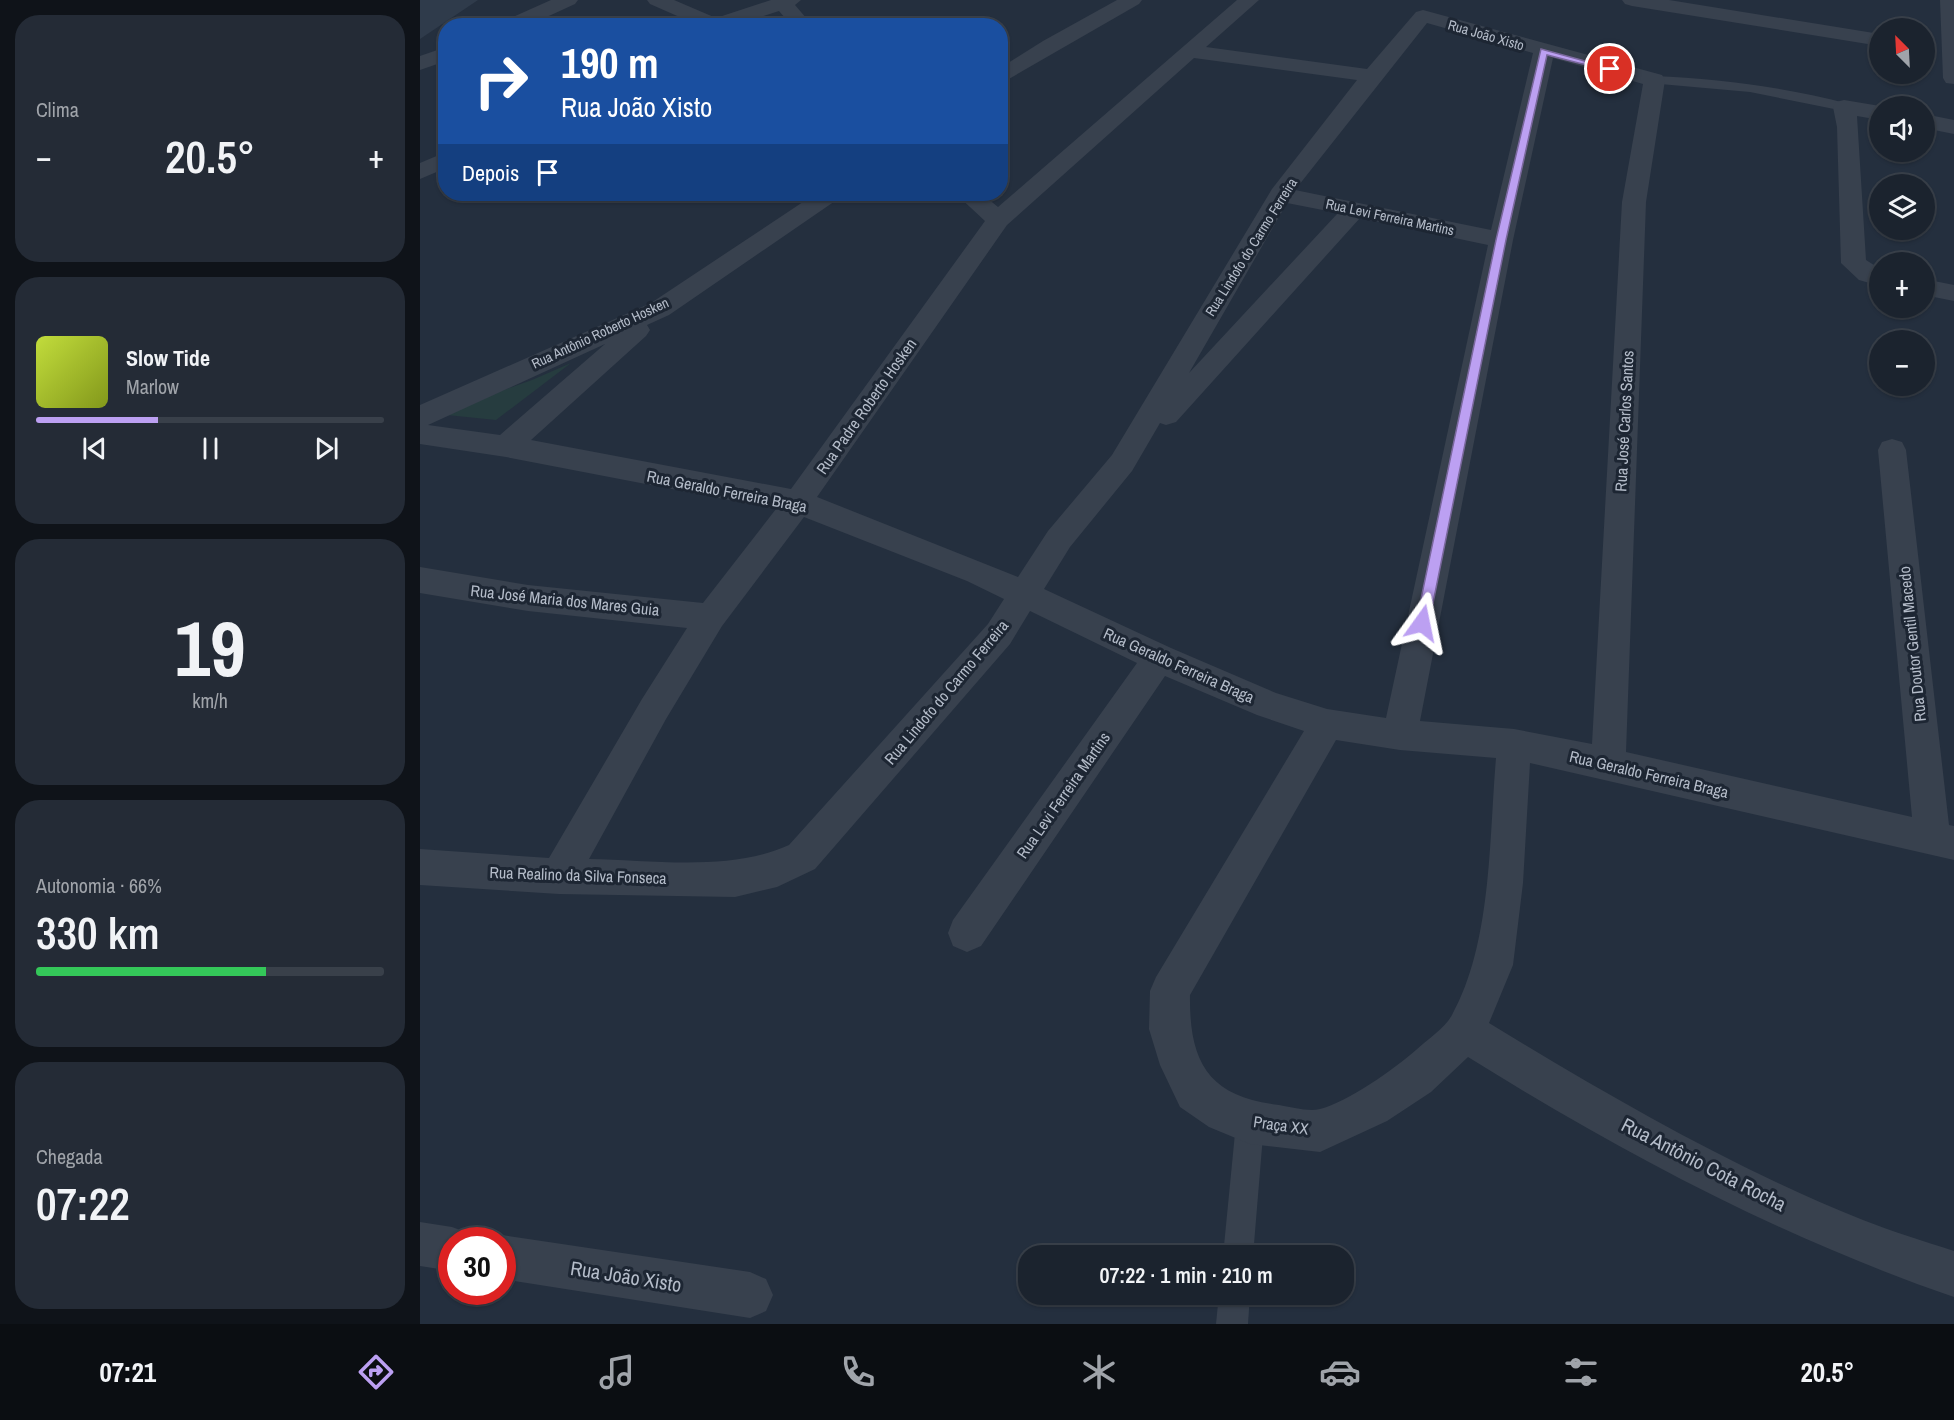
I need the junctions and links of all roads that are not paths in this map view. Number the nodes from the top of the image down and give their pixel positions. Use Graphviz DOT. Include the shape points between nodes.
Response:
graph roads {
  1 [pos="568,0"];
  2 [pos="657,0"];
  3 [pos="1132,0"];
  4 [pos="1249,0"];
  5 [pos="1632,0"];
  6 [pos="1950,0"];
  7 [pos="786,1"];
  8 [pos="1423,16"];
  9 [pos="528,18"];
  10 [pos="697,18"];
  11 [pos="734,18"];
  12 [pos="798,18"];
  13 [pos="1869,38"];
  14 [pos="1948,42"];
  15 [pos="1189,51"];
  16 [pos="1544,51"];
  17 [pos="438,56"];
  18 [pos="420,64"];
  19 [pos="1008,73"];
  20 [pos="1372,76"];
  21 [pos="1954,78"];
  22 [pos="1654,80"];
  23 [pos="1844,107"];
  24 [pos="1869,111"];
  25 [pos="1935,123"];
  26 [pos="1954,127"];
  27 [pos="438,163"];
  28 [pos="420,172"];
  29 [pos="1280,194"];
  30 [pos="820,201"];
  31 [pos="976,201"];
  32 [pos="1355,209"];
  33 [pos="998,220"];
  34 [pos="1501,240"];
  35 [pos="1869,274"];
  36 [pos="1935,289"];
  37 [pos="1954,293"];
  38 [pos="660,309"];
  39 [pos="420,417"];
  40 [pos="420,434"];
  41 [pos="506,446"];
  42 [pos="1892,450"];
  43 [pos="1122,463"];
  44 [pos="798,502"];
  45 [pos="420,579"];
  46 [pos="1024,594"];
  47 [pos="711,617"];
  48 [pos="1159,658"];
  49 [pos="1327,724"];
  50 [pos="1400,735"];
  51 [pos="1514,744"];
  52 [pos="1608,763"];
  53 [pos="1943,840"];
  54 [pos="420,867"];
  55 [pos="560,876"];
  56 [pos="735,879"];
  57 [pos="967,933"];
  58 [pos="1465,1032"];
  59 [pos="1250,1123"];
  60 [pos="420,1244"];
  61 [pos="1239,1245"];
  62 [pos="438,1247"];
  63 [pos="516,1259"];
  64 [pos="1954,1275"];
  65 [pos="750,1295"];
  66 [pos="1234,1305"];
  67 [pos="1232,1324"];
  1 -- 9 [label="street"];
  2 -- 10 [label="street"];
  3 -- 19 [label="street" via="1067,34"];
  4 -- 15 [label="street, Rua Padre Roberto Hosken"];
  5 -- 13 [label="street"];
  6 -- 14 [label="street"];
  7 -- 11 [label="street"];
  7 -- 12 [label="street"];
  8 -- 16 [label="street, Rua João Xisto"];
  8 -- 20 [label="street, Rua Lindofo do Carmo Ferreira"];
  14 -- 21 [label="street"];
  15 -- 20 [label="street"];
  15 -- 33 [label="street, Rua Padre Roberto Hosken"];
  16 -- 22 [label="street, Rua João Xisto"];
  16 -- 34 [label="street"];
  17 -- 18 [label="street"];
  20 -- 29 [label="street, Rua Lindofo do Carmo Ferreira"];
  22 -- 23 [label="lane" via="1736,84 1800,94"];
  22 -- 52 [label="street, Rua José Carlos Santos" via="1634,202"];
  23 -- 24 [label="street"];
  23 -- 35 [label="street" via="1854,263"];
  25 -- 26 [label="street"];
  27 -- 28 [label="street"];
  29 -- 32 [label="street, Rua Levi Ferreira Martins"];
  29 -- 43 [label="street, Rua Lindofo do Carmo Ferreira"];
  30 -- 38 [label="street, Rua Antônio Roberto Hosken"];
  31 -- 33 [label="street"];
  32 -- 34 [label="street, Rua Levi Ferreira Martins"];
  32 -- 43 [label="street, Rua Lindofo do Carmo Ferreira"];
  33 -- 44 [label="street, Rua Padre Roberto Hosken"];
  34 -- 50 [label="street"];
  36 -- 37 [label="street"];
  38 -- 39 [label="street, Rua Antônio Roberto Hosken"];
  38 -- 41 [label="street"];
  40 -- 41 [label="street, Rua Geraldo Ferreira Braga"];
  41 -- 44 [label="street, Rua Geraldo Ferreira Braga"];
  42 -- 53 [label="street, Rua Doutor Gentil Macedo"];
  43 -- 46 [label="street, Rua Lindofo do Carmo Ferreira" via="1059,539"];
  44 -- 46 [label="street, Rua Geraldo Ferreira Braga" via="978,572"];
  44 -- 47 [label="street, Rua Padre Roberto Hosken"];
  45 -- 47 [label="street, Rua José Maria dos Mares Guia" via="532,598"];
  46 -- 48 [label="street, Rua Geraldo Ferreira Braga"];
  46 -- 56 [label="street, Rua Lindofo do Carmo Ferreira" via="999,634 802,857 777,869"];
  47 -- 55 [label="street, Rua Padre Roberto Hosken"];
  48 -- 49 [label="street, Rua Geraldo Ferreira Braga" via="1269,705"];
  48 -- 57 [label="street, Rua Levi Ferreira Martins"];
  49 -- 50 [label="street, Rua Geraldo Ferreira Braga"];
  49 -- 59 [label="street, Praça XX" via="1170,991 1169,1029 1195,1092 1224,1112"];
  50 -- 51 [label="street, Rua Geraldo Ferreira Braga"];
  51 -- 52 [label="street, Rua Geraldo Ferreira Braga"];
  51 -- 58 [label="street, Praça XX" via="1504,884 1493,965"];
  52 -- 53 [label="street, Rua Geraldo Ferreira Braga"];
  54 -- 55 [label="street, Rua Realino da Silva Fonseca"];
  55 -- 56 [label="street, Rua Realino da Silva Fonseca"];
  58 -- 59 [label="street, Praça XX" via="1416,1077 1372,1106 1320,1131"];
  58 -- 64 [label="street, Rua Antônio Cota Rocha" via="1522,1068 1693,1161 1839,1233"];
  59 -- 61 [label="lane"];
  60 -- 62 [label="street"];
  63 -- 65 [label="street, Rua João Xisto"];
  66 -- 67 [label="lane"];
}
